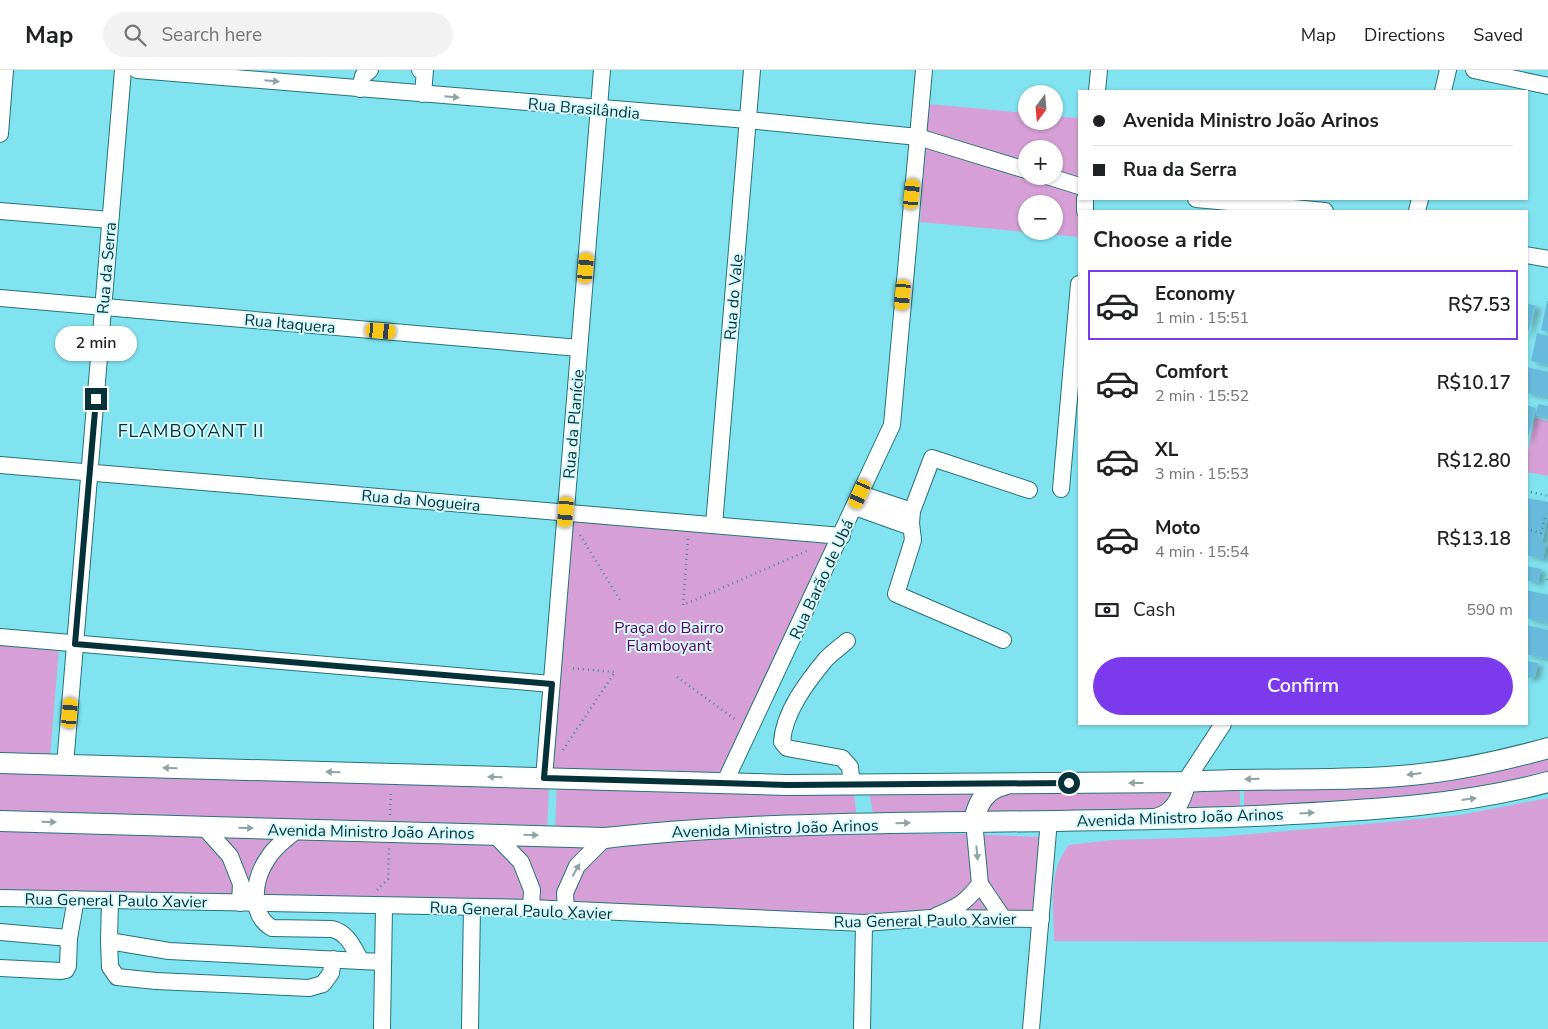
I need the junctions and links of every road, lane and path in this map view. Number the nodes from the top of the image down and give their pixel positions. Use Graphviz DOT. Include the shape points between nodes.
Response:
graph roads {
  1 [pos="5,70"];
  2 [pos="122,70"];
  3 [pos="137,70"];
  4 [pos="370,70"];
  5 [pos="420,70"];
  6 [pos="425,70"];
  7 [pos="602,70"];
  8 [pos="752,70"];
  9 [pos="924,70"];
  10 [pos="1099,70"];
  11 [pos="1448,70"];
  12 [pos="1474,70"];
  13 [pos="244,75"];
  14 [pos="1548,86"];
  15 [pos="360,89"];
  16 [pos="1097,90"];
  17 [pos="1443,90"];
  18 [pos="423,94"];
  19 [pos="599,109"];
  20 [pos="748,120"];
  21 [pos="0,134"];
  22 [pos="918,137"];
  23 [pos="1018,168"];
  24 [pos="1063,181"];
  25 [pos="1078,186"];
  26 [pos="1207,200"];
  27 [pos="1314,210"];
  28 [pos="0,211"];
  29 [pos="110,220"];
  30 [pos="1528,254"];
  31 [pos="1548,259"];
  32 [pos="0,298"];
  33 [pos="103,307"];
  34 [pos="1078,307"];
  35 [pos="579,348"];
  36 [pos="1076,352"];
  37 [pos="0,465"];
  38 [pos="89,472"];
  39 [pos="1061,489"];
  40 [pos="1028,490"];
  41 [pos="1528,491"];
  42 [pos="1548,496"];
  43 [pos="858,501"];
  44 [pos="566,512"];
  45 [pos="912,519"];
  46 [pos="1548,519"];
  47 [pos="690,523"];
  48 [pos="714,525"];
  49 [pos="1528,530"];
  50 [pos="842,536"];
  51 [pos="815,547"];
  52 [pos="620,600"];
  53 [pos="0,638"];
  54 [pos="1003,640"];
  55 [pos="847,641"];
  56 [pos="75,644"];
  57 [pos="553,666"];
  58 [pos="677,677"];
  59 [pos="552,684"];
  60 [pos="1222,725"];
  61 [pos="750,729"];
  62 [pos="1548,748"];
  63 [pos="560,754"];
  64 [pos="0,763"];
  65 [pos="65,765"];
  66 [pos="544,778"];
  67 [pos="1185,782"];
  68 [pos="1548,782"];
  69 [pos="724,784"];
  70 [pos="1011,784"];
  71 [pos="852,786"];
  72 [pos="1049,820"];
  73 [pos="1148,820"];
  74 [pos="0,821"];
  75 [pos="974,821"];
  76 [pos="203,826"];
  77 [pos="296,830"];
  78 [pos="494,834"];
  79 [pos="605,838"];
  80 [pos="980,884"];
  81 [pos="0,898"];
  82 [pos="76,899"];
  83 [pos="110,900"];
  84 [pos="240,902"];
  85 [pos="256,903"];
  86 [pos="384,906"];
  87 [pos="472,907"];
  88 [pos="530,908"];
  89 [pos="566,911"];
  90 [pos="931,918"];
  91 [pos="1003,918"];
  92 [pos="1041,919"];
  93 [pos="864,923"];
  94 [pos="0,932"];
  95 [pos="69,938"];
  96 [pos="109,942"];
  97 [pos="333,960"];
  98 [pos="361,961"];
  99 [pos="383,962"];
  100 [pos="0,968"];
  101 [pos="382,1029"];
  102 [pos="470,1029"];
  103 [pos="862,1029"];
  104 [pos="1031,1029"];
  1 -- 21 [label="street"];
  2 -- 29 [label="street, Rua da Serra"];
  3 -- 13 [label="street, Rua Brasilândia"];
  4 -- 15 [label="street" via="363,76"];
  5 -- 6 [label="street"];
  6 -- 18 [label="street"];
  7 -- 19 [label="street, Rua da Planície"];
  8 -- 20 [label="street, Rua do Vale"];
  9 -- 22 [label="street, Rua Barão de Ubá"];
  10 -- 16 [label="street"];
  11 -- 17 [label="street"];
  12 -- 14 [label="street"];
  13 -- 15 [label="street, Rua Brasilândia, one-way"];
  15 -- 18 [label="street, Rua Brasilândia"];
  18 -- 19 [label="street, Rua Brasilândia, one-way"];
  19 -- 20 [label="street, Rua Brasilândia"];
  19 -- 35 [label="street, Rua da Planície"];
  20 -- 22 [label="street, Rua Brasilândia"];
  20 -- 48 [label="street, Rua do Vale"];
  22 -- 23 [label="street, Rua Brasilândia"];
  22 -- 43 [label="street, Rua Barão de Ubá" via="892,425"];
  24 -- 25 [label="street"];
  26 -- 27 [label="street"];
  28 -- 29 [label="street"];
  29 -- 33 [label="street, Rua da Serra"];
  30 -- 31 [label="street"];
  32 -- 33 [label="street, Rua Itaquera"];
  33 -- 35 [label="street, Rua Itaquera"];
  33 -- 38 [label="street, Rua da Serra"];
  34 -- 36 [label="street"];
  35 -- 44 [label="street, Rua da Planície"];
  36 -- 39 [label="street"];
  37 -- 38 [label="street, Rua da Nogueira"];
  38 -- 44 [label="street, Rua da Nogueira"];
  38 -- 56 [label="street, Rua da Serra"];
  40 -- 45 [label="street" via="932,458"];
  41 -- 42 [label="path"];
  43 -- 45 [label="street"];
  43 -- 50 [label="street, Rua Barão de Ubá"];
  44 -- 47 [label="street, Rua da Nogueira"];
  44 -- 52 [label="path"];
  44 -- 57 [label="street, Rua da Planície"];
  45 -- 54 [label="street" via="913,540 896,594"];
  46 -- 49 [label="path" via="1544,518 1541,533"];
  47 -- 48 [label="street, Rua da Nogueira"];
  47 -- 51 [label="path" via="682,605"];
  48 -- 50 [label="street, Rua da Nogueira"];
  50 -- 61 [label="street, Rua Barão de Ubá"];
  53 -- 56 [label="street"];
  55 -- 71 [label="street" via="827,658 798,698 782,742 787,748 842,758 850,767"];
  56 -- 59 [label="street"];
  56 -- 65 [label="street, Rua da Serra"];
  57 -- 59 [label="street, Rua da Planície"];
  57 -- 63 [label="path" via="615,672"];
  58 -- 61 [label="path"];
  59 -- 66 [label="street, Rua da Planície"];
  60 -- 67 [label="street"];
  61 -- 69 [label="street, Rua Barão de Ubá"];
  62 -- 67 [label="main road, one-way" via="1468,767 1388,777"];
  64 -- 65 [label="main road"];
  66 -- 65 [label="main road, one-way"];
  66 -- 69 [label="main road"];
  67 -- 70 [label="main road, one-way"];
  67 -- 73 [label="main road" via="1182,797 1174,809 1162,817"];
  73 -- 68 [label="main road, Avenida Ministro João Arinos, one-way" via="1393,808 1476,798"];
  69 -- 71 [label="main road"];
  70 -- 71 [label="main road"];
  70 -- 75 [label="main road" via="997,786 985,795 977,807"];
  72 -- 73 [label="main road, Avenida Ministro João Arinos"];
  72 -- 75 [label="main road, Avenida Ministro João Arinos"];
  72 -- 92 [label="street"];
  74 -- 76 [label="main road, Avenida Ministro João Arinos, one-way"];
  79 -- 75 [label="main road, Avenida Ministro João Arinos, one-way" via="752,827"];
  75 -- 80 [label="street, one-way"];
  76 -- 77 [label="main road, Avenida Ministro João Arinos, one-way"];
  76 -- 84 [label="street" via="230,856 241,884"];
  77 -- 78 [label="main road, Avenida Ministro João Arinos"];
  77 -- 85 [label="street" via="268,857 256,884"];
  78 -- 79 [label="main road, Avenida Ministro João Arinos, one-way"];
  78 -- 88 [label="street" via="521,862 532,890"];
  89 -- 79 [label="street, one-way" via="565,893 577,866"];
  80 -- 90 [label="street" via="967,900"];
  80 -- 91 [label="street"];
  81 -- 82 [label="street, Rua General Paulo Xavier"];
  82 -- 83 [label="street, Rua General Paulo Xavier"];
  82 -- 95 [label="street"];
  83 -- 84 [label="street, Rua General Paulo Xavier"];
  83 -- 96 [label="street"];
  84 -- 85 [label="street, Rua General Paulo Xavier"];
  85 -- 86 [label="street, Rua General Paulo Xavier"];
  85 -- 98 [label="street" via="263,923 272,928 341,931"];
  86 -- 87 [label="street, Rua General Paulo Xavier"];
  86 -- 99 [label="street"];
  87 -- 88 [label="street, Rua General Paulo Xavier"];
  87 -- 102 [label="street"];
  88 -- 89 [label="street, Rua General Paulo Xavier"];
  89 -- 93 [label="street, Rua General Paulo Xavier"];
  90 -- 91 [label="street, Rua General Paulo Xavier"];
  90 -- 93 [label="street, Rua General Paulo Xavier"];
  91 -- 92 [label="street, Rua General Paulo Xavier"];
  92 -- 104 [label="street"];
  93 -- 103 [label="street"];
  94 -- 95 [label="street"];
  95 -- 100 [label="street" via="66,970"];
  96 -- 97 [label="street" via="169,951"];
  96 -- 97 [label="street" via="110,967 117,978 156,982 309,988 323,984 331,973"];
  97 -- 98 [label="street"];
  98 -- 99 [label="street"];
  99 -- 101 [label="street"];
}
